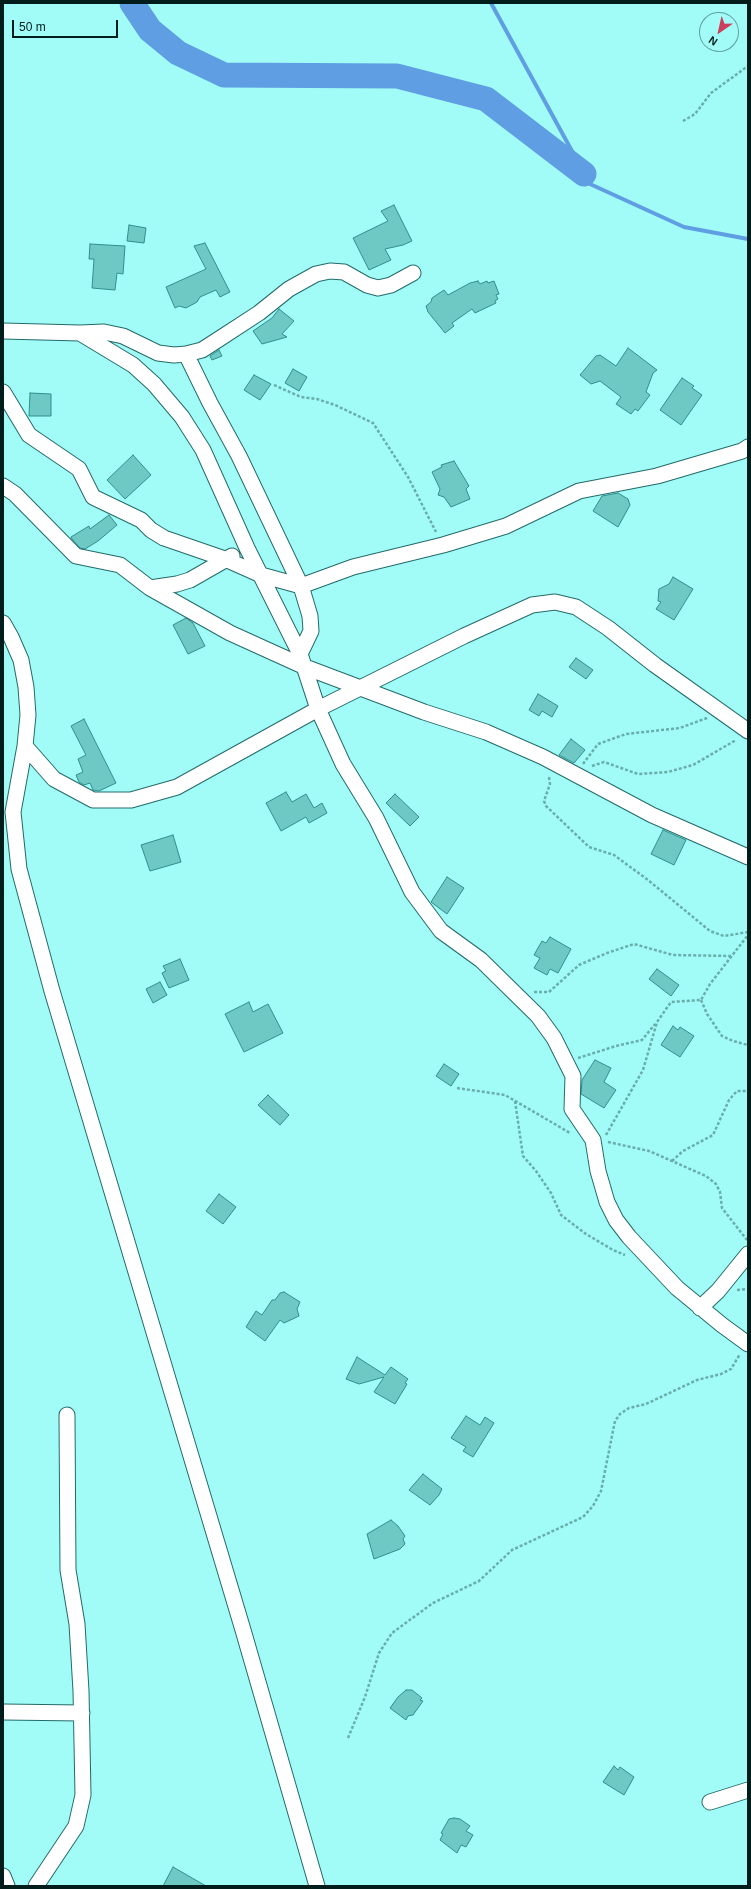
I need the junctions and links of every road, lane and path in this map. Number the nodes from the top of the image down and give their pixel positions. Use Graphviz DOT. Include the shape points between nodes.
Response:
graph roads {
  1 [pos="748,66"];
  2 [pos="683,121"];
  3 [pos="413,273"];
  4 [pos="3,331"];
  5 [pos="80,333"];
  6 [pos="186,354"];
  7 [pos="274,385"];
  8 [pos="3,392"];
  9 [pos="748,446"];
  10 [pos="3,486"];
  11 [pos="443,545"];
  12 [pos="247,548"];
  13 [pos="225,559"];
  14 [pos="261,575"];
  15 [pos="301,586"];
  16 [pos="150,588"];
  17 [pos="3,623"];
  18 [pos="302,661"];
  19 [pos="361,688"];
  20 [pos="318,708"];
  21 [pos="720,712"];
  22 [pos="747,730"];
  23 [pos="25,746"];
  24 [pos="543,757"];
  25 [pos="581,766"];
  26 [pos="591,767"];
  27 [pos="748,857"];
  28 [pos="748,933"];
  29 [pos="732,956"];
  30 [pos="515,993"];
  31 [pos="701,1000"];
  32 [pos="657,1022"];
  33 [pos="748,1045"];
  34 [pos="566,1061"];
  35 [pos="457,1088"];
  36 [pos="748,1091"];
  37 [pos="515,1100"];
  38 [pos="592,1140"];
  39 [pos="672,1161"];
  40 [pos="748,1240"];
  41 [pos="748,1254"];
  42 [pos="627,1256"];
  43 [pos="700,1308"];
  44 [pos="747,1344"];
  45 [pos="67,1415"];
  46 [pos="3,1712"];
  47 [pos="82,1713"];
  48 [pos="348,1738"];
  49 [pos="748,1790"];
  50 [pos="710,1802"];
  51 [pos="3,1876"];
  52 [pos="7,1886"];
  53 [pos="36,1886"];
  54 [pos="317,1886"];
  1 -- 2 [label="path" via="711,93 695,114"];
  3 -- 6 [label="street" via="378,288 344,272 316,274 289,289 259,313 202,350"];
  4 -- 5 [label="street"];
  5 -- 6 [label="street" via="104,332 123,336 158,353"];
  5 -- 12 [label="street" via="133,365 166,396 203,450"];
  6 -- 15 [label="street" via="239,456"];
  7 -- 11 [label="path" via="301,397 335,405 373,423 408,478"];
  8 -- 13 [label="street" via="29,435 79,469 93,497 141,520 164,538"];
  9 -- 11 [label="street" via="742,451 657,476 579,491 506,526"];
  10 -- 16 [label="street" via="15,494 76,556 120,565"];
  11 -- 15 [label="street" via="353,567"];
  12 -- 13 [label="street"];
  12 -- 14 [label="street"];
  13 -- 14 [label="street"];
  13 -- 16 [label="street" via="190,580"];
  14 -- 15 [label="street"];
  14 -- 18 [label="street"];
  15 -- 18 [label="street" via="312,631"];
  16 -- 18 [label="street" via="230,633"];
  17 -- 23 [label="street" via="21,660 26,687 28,715"];
  18 -- 19 [label="street"];
  18 -- 20 [label="street"];
  19 -- 20 [label="street"];
  19 -- 21 [label="street" via="532,605 555,602 576,608 608,628"];
  19 -- 24 [label="street" via="486,732"];
  20 -- 23 [label="street" via="177,787 131,800 93,800 54,779"];
  20 -- 30 [label="street" via="343,764 376,818 412,892 441,931 481,960"];
  21 -- 22 [label="street"];
  21 -- 25 [label="path" via="680,728 626,734 598,744"];
  22 -- 26 [label="path" via="735,741 693,765 668,772 638,774 604,762"];
  23 -- 54 [label="street" via="13,812 19,869 52,991"];
  24 -- 27 [label="street" via="652,816"];
  24 -- 28 [label="path" via="550,780 545,798 546,806 589,847 614,855 710,931 724,936"];
  28 -- 29 [label="path"];
  29 -- 30 [label="path" via="673,955 634,944 579,965 549,992"];
  29 -- 31 [label="path"];
  30 -- 34 [label="street" via="542,1022"];
  31 -- 32 [label="path" via="671,1002"];
  31 -- 33 [label="path" via="722,1036"];
  32 -- 34 [label="path" via="642,1040"];
  32 -- 39 [label="path" via="644,1070 602,1141 649,1151"];
  34 -- 38 [label="street" via="573,1076 572,1109"];
  35 -- 37 [label="path" via="491,1092"];
  36 -- 39 [label="path" via="737,1092 729,1100 713,1135 683,1151"];
  37 -- 38 [label="path" via="564,1130"];
  37 -- 42 [label="path" via="522,1156 551,1193 561,1215 586,1234"];
  38 -- 43 [label="street" via="607,1202 616,1220 656,1268"];
  39 -- 40 [label="path" via="706,1176 716,1184 722,1208"];
  41 -- 43 [label="street" via="718,1291"];
  43 -- 44 [label="street"];
  44 -- 48 [label="path" via="732,1369 697,1380 620,1414 615,1421 601,1491 583,1517 512,1550 479,1581 433,1603 392,1634 379,1653"];
  45 -- 47 [label="street" via="68,1570 77,1624"];
  46 -- 47 [label="street"];
  47 -- 53 [label="street" via="83,1795 76,1826"];
  49 -- 50 [label="street"];
  51 -- 52 [label="street"];
}
